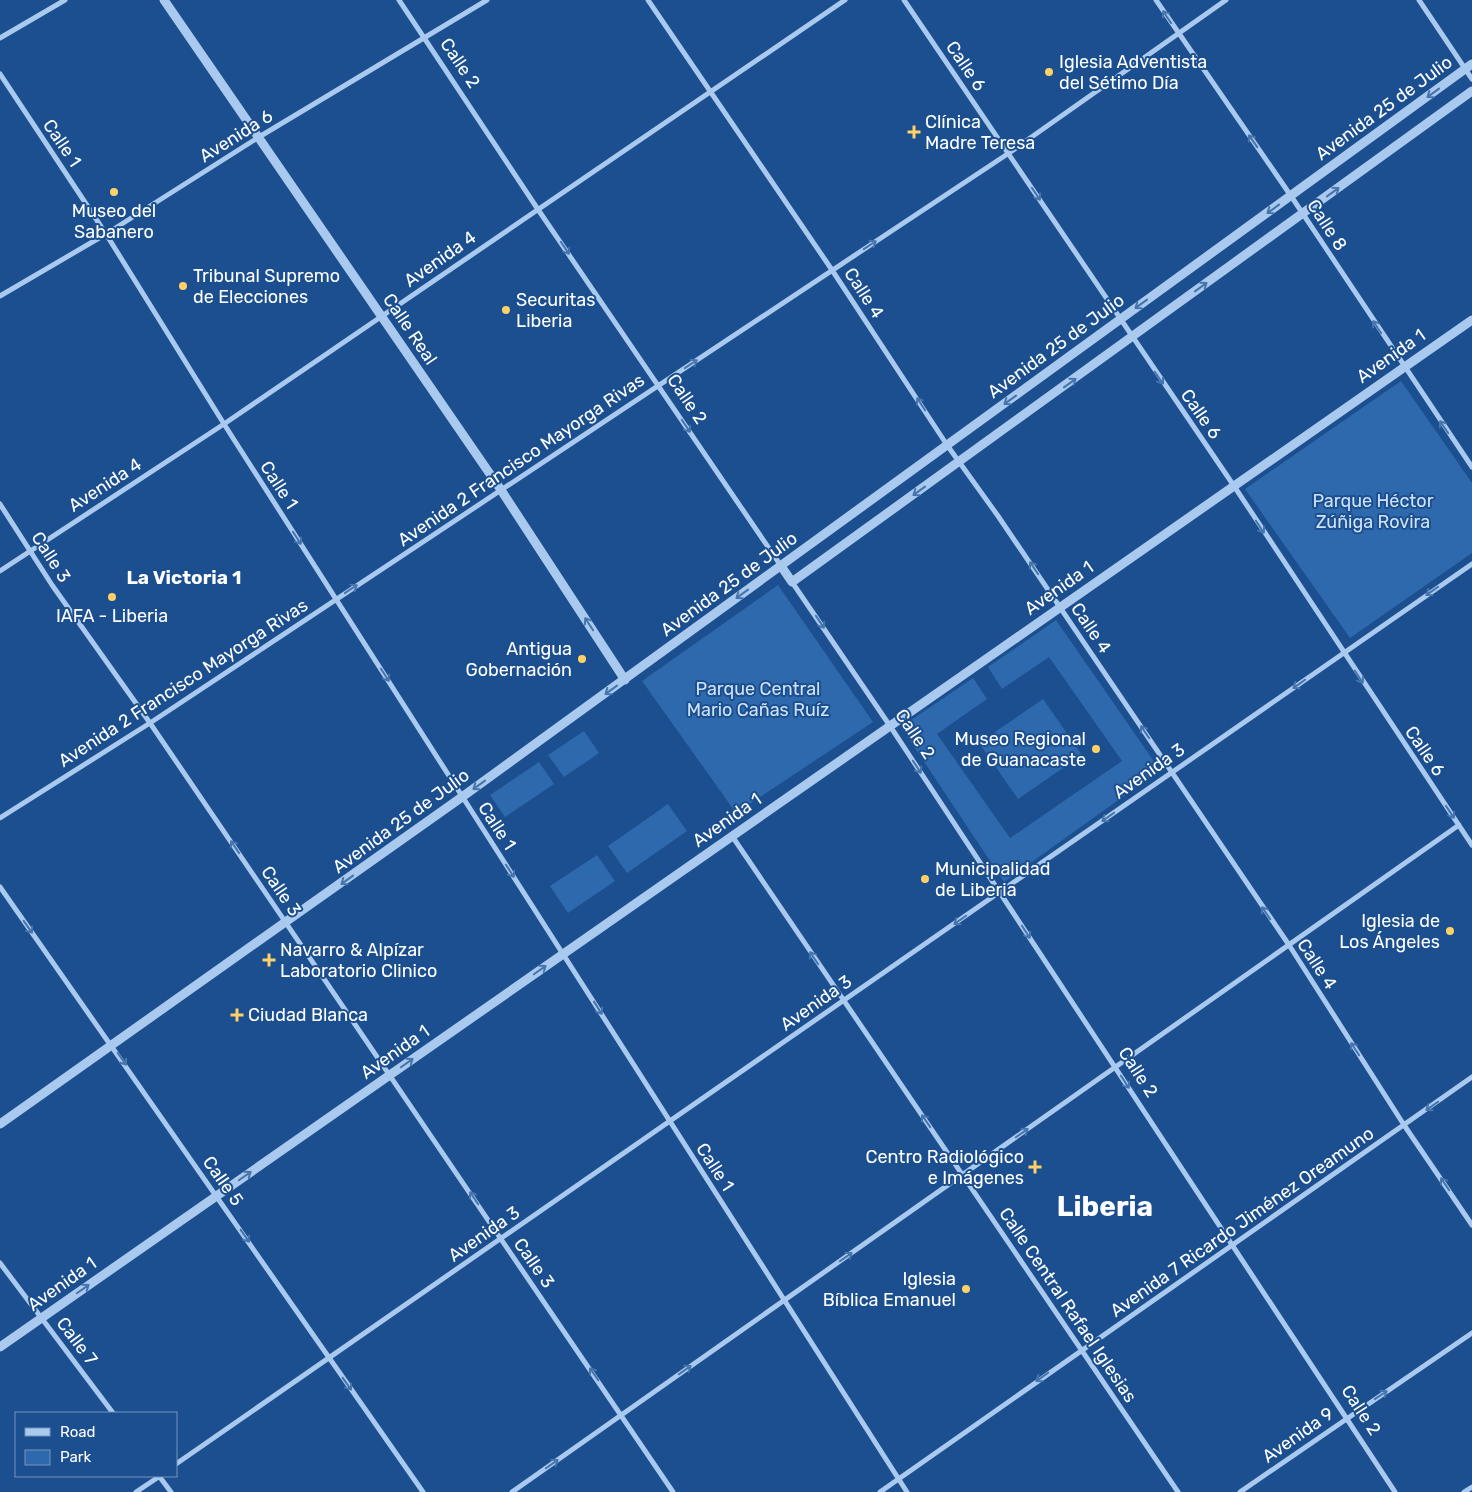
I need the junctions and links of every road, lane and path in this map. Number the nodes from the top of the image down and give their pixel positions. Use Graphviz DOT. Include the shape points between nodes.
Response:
graph roads {
  1 [pos="64,0"];
  2 [pos="164,0"];
  3 [pos="399,0"];
  4 [pos="487,0"];
  5 [pos="648,0"];
  6 [pos="845,0"];
  7 [pos="904,0"];
  8 [pos="1156,0"];
  9 [pos="1226,0"];
  10 [pos="1419,0"];
  11 [pos="1179,33"];
  12 [pos="0,38"];
  13 [pos="425,39"];
  14 [pos="1469,66"];
  15 [pos="0,74"];
  16 [pos="1472,79"];
  17 [pos="710,91"];
  18 [pos="1472,91"];
  19 [pos="259,137"];
  20 [pos="1008,153"];
  21 [pos="1291,196"];
  22 [pos="537,208"];
  23 [pos="1303,214"];
  24 [pos="106,234"];
  25 [pos="832,270"];
  26 [pos="0,296"];
  27 [pos="382,317"];
  28 [pos="1120,320"];
  29 [pos="1472,320"];
  30 [pos="1132,338"];
  31 [pos="1404,367"];
  32 [pos="658,386"];
  33 [pos="224,424"];
  34 [pos="947,445"];
  35 [pos="959,462"];
  36 [pos="1472,467"];
  37 [pos="1234,486"];
  38 [pos="501,490"];
  39 [pos="0,504"];
  40 [pos="30,551"];
  41 [pos="1472,564"];
  42 [pos="781,566"];
  43 [pos="0,571"];
  44 [pos="792,582"];
  45 [pos="336,599"];
  46 [pos="1060,607"];
  47 [pos="1343,653"];
  48 [pos="625,680"];
  49 [pos="150,722"];
  50 [pos="890,726"];
  51 [pos="1172,772"];
  52 [pos="462,797"];
  53 [pos="0,818"];
  54 [pos="1459,826"];
  55 [pos="732,836"];
  56 [pos="1472,844"];
  57 [pos="0,887"];
  58 [pos="1000,892"];
  59 [pos="286,923"];
  60 [pos="1289,946"];
  61 [pos="563,954"];
  62 [pos="843,1001"];
  63 [pos="112,1044"];
  64 [pos="1115,1067"];
  65 [pos="390,1075"];
  66 [pos="1472,1077"];
  67 [pos="670,1121"];
  68 [pos="0,1124"];
  69 [pos="1404,1126"];
  70 [pos="963,1175"];
  71 [pos="217,1196"];
  72 [pos="1472,1225"];
  73 [pos="501,1239"];
  74 [pos="1233,1245"];
  75 [pos="0,1262"];
  76 [pos="784,1300"];
  77 [pos="42,1318"];
  78 [pos="1472,1334"];
  79 [pos="0,1347"];
  80 [pos="1082,1349"];
  81 [pos="329,1358"];
  82 [pos="112,1412"];
  83 [pos="622,1414"];
  84 [pos="1346,1418"];
  85 [pos="178,1463"];
  86 [pos="158,1477"];
  87 [pos="161,1477"];
  88 [pos="899,1478"];
  89 [pos="1472,1487"];
  90 [pos="136,1492"];
  91 [pos="171,1492"];
  92 [pos="423,1492"];
  93 [pos="512,1492"];
  94 [pos="673,1492"];
  95 [pos="880,1492"];
  96 [pos="907,1492"];
  97 [pos="1178,1492"];
  98 [pos="1240,1492"];
  99 [pos="1395,1492"];
  100 [pos="1464,1492"];
  1 -- 12 [label="street"];
  2 -- 19 [label="street, Calle Real"];
  3 -- 13 [label="street, Calle 2"];
  4 -- 13 [label="street, Avenida 6"];
  5 -- 17 [label="street, Calle 4"];
  6 -- 17 [label="street, Avenida 4"];
  7 -- 20 [label="street, Calle 6"];
  11 -- 8 [label="street, Calle 8, one-way"];
  9 -- 11 [label="street, Avenida 2 Francisco Mayorga Rivas"];
  10 -- 14 [label="street"];
  11 -- 20 [label="street, Avenida 2 Francisco Mayorga Rivas"];
  21 -- 11 [label="street, Calle 8, one-way"];
  13 -- 19 [label="street, Avenida 6"];
  13 -- 22 [label="street, Calle 2"];
  14 -- 16 [label="street"];
  14 -- 21 [label="street, Avenida 25 de Julio, one-way"];
  15 -- 24 [label="street, Calle 1"];
  17 -- 22 [label="street, Avenida 4"];
  17 -- 25 [label="street, Calle 4"];
  23 -- 18 [label="street, Avenida 25 de Julio, one-way"];
  19 -- 24 [label="street, Avenida 6"];
  19 -- 27 [label="street, Calle Real"];
  25 -- 20 [label="street, Avenida 2 Francisco Mayorga Rivas, one-way"];
  20 -- 28 [label="street, Calle 6, one-way"];
  21 -- 23 [label="street, Calle 8"];
  21 -- 28 [label="street, Avenida 25 de Julio, one-way"];
  22 -- 27 [label="street, Avenida 4"];
  22 -- 32 [label="street, Calle 2, one-way"];
  30 -- 23 [label="street, Avenida 25 de Julio, one-way"];
  31 -- 23 [label="street, Calle 8, one-way"];
  24 -- 26 [label="street, Avenida 6"];
  24 -- 33 [label="street, Calle 1"];
  32 -- 25 [label="street, Avenida 2 Francisco Mayorga Rivas, one-way"];
  34 -- 25 [label="street, Calle 4, one-way"];
  27 -- 33 [label="street, Avenida 4"];
  27 -- 38 [label="street, Calle Real"];
  28 -- 30 [label="street, Calle 6"];
  28 -- 34 [label="street, Avenida 25 de Julio, one-way"];
  29 -- 31 [label="street, Avenida 1"];
  35 -- 30 [label="street, Avenida 25 de Julio, one-way"];
  30 -- 37 [label="street, Calle 6, one-way"];
  36 -- 31 [label="street, Calle 8, one-way"];
  31 -- 37 [label="street, Avenida 1"];
  32 -- 38 [label="street, Avenida 2 Francisco Mayorga Rivas"];
  32 -- 42 [label="street, Calle 2, one-way"];
  33 -- 40 [label="street, Avenida 4"];
  33 -- 45 [label="street, Calle 1, one-way"];
  34 -- 35 [label="street, Calle 4"];
  34 -- 42 [label="street, Avenida 25 de Julio"];
  35 -- 44 [label="street, Avenida 25 de Julio, one-way"];
  46 -- 35 [label="street, Calle 4, one-way"];
  37 -- 46 [label="street, Avenida 1"];
  37 -- 47 [label="street, Calle 6, one-way"];
  45 -- 38 [label="street, Avenida 2 Francisco Mayorga Rivas, one-way"];
  48 -- 38 [label="street, Calle Real, one-way"];
  39 -- 40 [label="street, Calle 3"];
  40 -- 43 [label="street, Avenida 4"];
  40 -- 49 [label="street, Calle 3"];
  41 -- 47 [label="street, Avenida 3, one-way"];
  42 -- 44 [label="street, Calle 2"];
  42 -- 48 [label="street, Avenida 25 de Julio, one-way"];
  44 -- 50 [label="street, Calle 2, one-way"];
  45 -- 49 [label="street, Avenida 2 Francisco Mayorga Rivas"];
  45 -- 52 [label="street, Calle 1, one-way"];
  46 -- 50 [label="street, Avenida 1"];
  51 -- 46 [label="street, Calle 4, one-way"];
  47 -- 51 [label="street, Avenida 3, one-way"];
  47 -- 54 [label="street, Calle 6, one-way"];
  48 -- 52 [label="street, Avenida 25 de Julio, one-way"];
  49 -- 53 [label="street, Avenida 2 Francisco Mayorga Rivas"];
  59 -- 49 [label="street, Calle 3, one-way"];
  50 -- 55 [label="street, Avenida 1"];
  50 -- 58 [label="street, Calle 2, one-way"];
  51 -- 58 [label="street, Avenida 3, one-way"];
  60 -- 51 [label="street, Calle 4, one-way"];
  52 -- 59 [label="street, Avenida 25 de Julio, one-way"];
  52 -- 61 [label="street, Calle 1, one-way"];
  54 -- 56 [label="street, Calle 6"];
  54 -- 60 [label="street"];
  55 -- 61 [label="street, Avenida 1"];
  62 -- 55 [label="street, Calle Central Rafael Iglesias, one-way"];
  57 -- 63 [label="street, Calle 5, one-way"];
  58 -- 62 [label="street, Avenida 3, one-way"];
  58 -- 64 [label="street, Calle 2, one-way"];
  59 -- 63 [label="street, Avenida 25 de Julio"];
  59 -- 65 [label="street, Calle 3"];
  60 -- 64 [label="street"];
  69 -- 60 [label="street, Calle 4, one-way"];
  65 -- 61 [label="street, Avenida 1, one-way"];
  61 -- 67 [label="street, Calle 1, one-way"];
  62 -- 67 [label="street, Avenida 3"];
  70 -- 62 [label="street, Calle Central Rafael Iglesias, one-way"];
  63 -- 68 [label="street, Avenida 25 de Julio"];
  63 -- 71 [label="street, Calle 5, one-way"];
  70 -- 64 [label="street, one-way"];
  64 -- 74 [label="street, Calle 2, one-way"];
  71 -- 65 [label="street, Avenida 1, one-way"];
  73 -- 65 [label="street, Calle 3, one-way"];
  66 -- 69 [label="street, Avenida 7 Ricardo Jiménez Oreamuno, one-way"];
  67 -- 73 [label="street, Avenida 3"];
  67 -- 76 [label="street, Calle 1"];
  72 -- 69 [label="street, Calle 4, one-way"];
  69 -- 74 [label="street, Avenida 7 Ricardo Jiménez Oreamuno"];
  76 -- 70 [label="street, one-way"];
  70 -- 80 [label="street, Calle Central Rafael Iglesias"];
  77 -- 71 [label="street, Avenida 1, one-way"];
  71 -- 81 [label="street, Calle 5, one-way"];
  73 -- 81 [label="street, Avenida 3"];
  83 -- 73 [label="street, Calle 3, one-way"];
  74 -- 80 [label="street, Avenida 7 Ricardo Jiménez Oreamuno"];
  74 -- 84 [label="street, Calle 2"];
  75 -- 77 [label="street, Calle 7"];
  83 -- 76 [label="street, one-way"];
  76 -- 88 [label="street, Calle 1"];
  77 -- 79 [label="street, Avenida 1"];
  77 -- 82 [label="street, Calle 7"];
  84 -- 78 [label="street, Avenida 9, one-way"];
  80 -- 88 [label="street, Avenida 7 Ricardo Jiménez Oreamuno, one-way"];
  80 -- 97 [label="street, Calle Central Rafael Iglesias"];
  81 -- 85 [label="street, Avenida 3"];
  81 -- 92 [label="street, Calle 5, one-way"];
  93 -- 83 [label="street, one-way"];
  83 -- 94 [label="street, Calle 3"];
  84 -- 98 [label="street, Avenida 9"];
  84 -- 99 [label="street, Calle 2"];
  86 -- 90 [label="street"];
  87 -- 91 [label="street"];
  88 -- 95 [label="street, Avenida 7 Ricardo Jiménez Oreamuno"];
  88 -- 96 [label="street, Calle 1"];
  89 -- 100 [label="street"];
}
